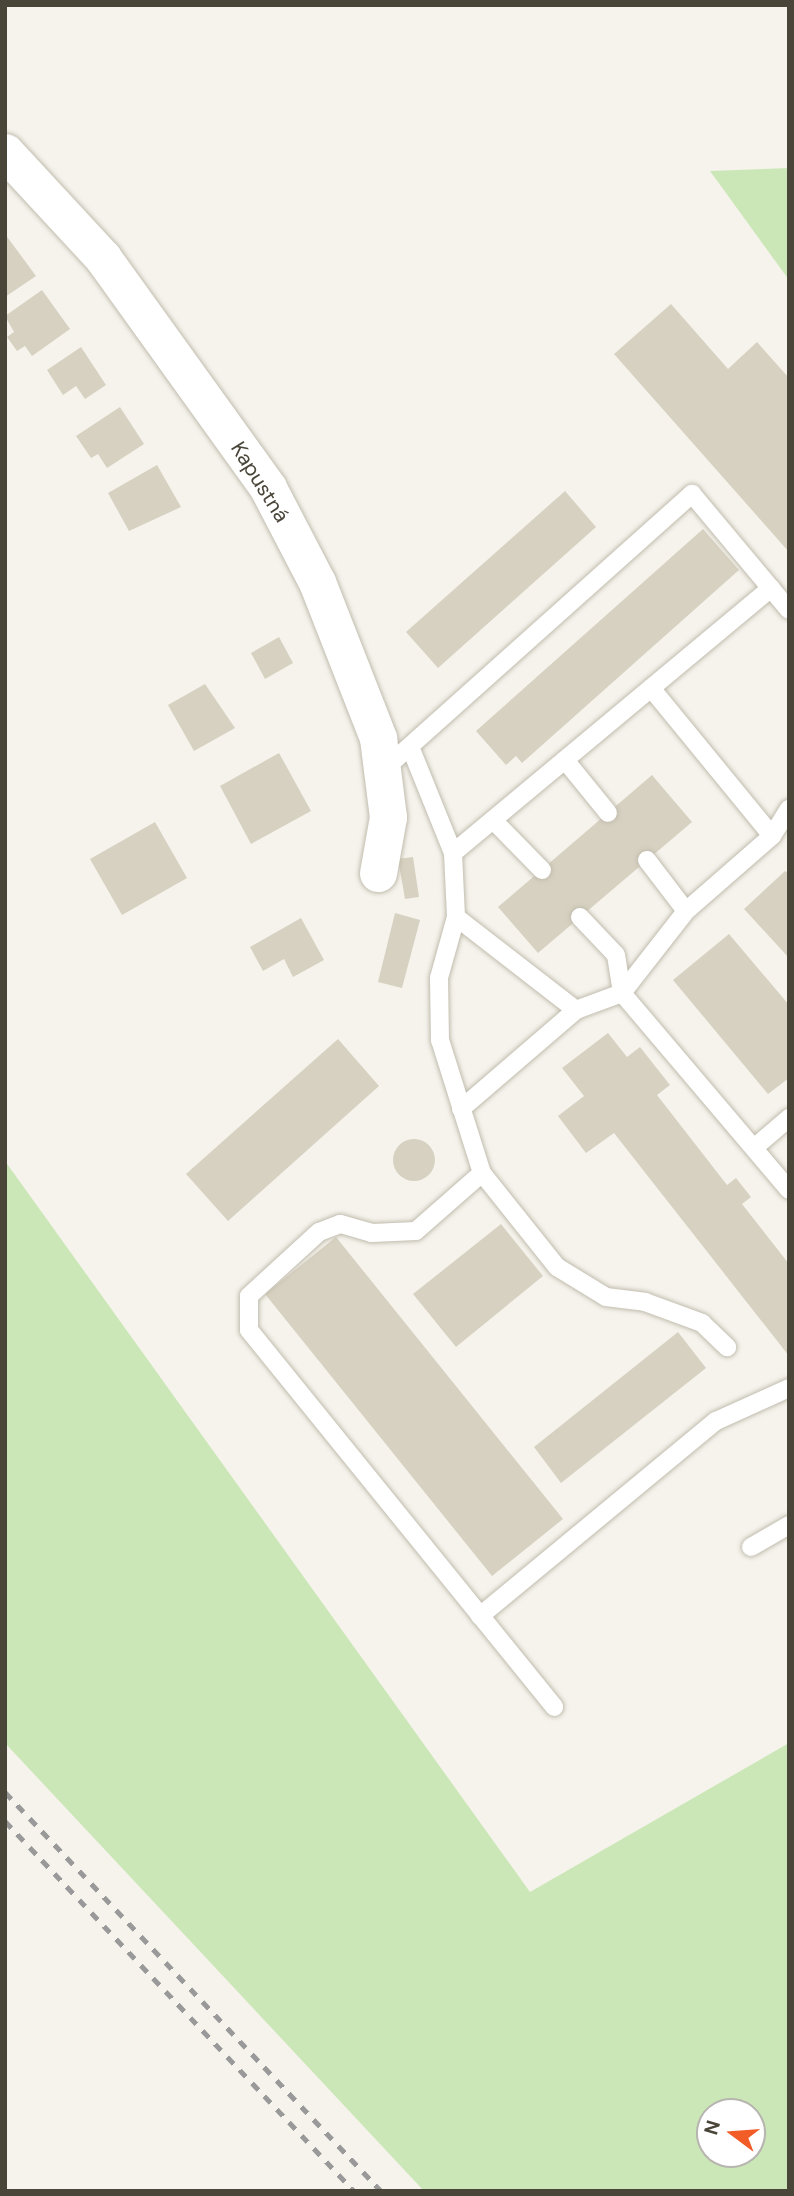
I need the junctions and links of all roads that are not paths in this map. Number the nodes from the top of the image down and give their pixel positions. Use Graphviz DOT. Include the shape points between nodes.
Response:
graph roads {
  1 [pos="5,152"];
  2 [pos="771,588"];
  3 [pos="789,610"];
  4 [pos="650,688"];
  5 [pos="411,749"];
  6 [pos="565,760"];
  7 [pos="382,771"];
  8 [pos="789,809"];
  9 [pos="608,813"];
  10 [pos="493,820"];
  11 [pos="772,836"];
  12 [pos="453,853"];
  13 [pos="647,860"];
  14 [pos="542,870"];
  15 [pos="378,873"];
  16 [pos="686,911"];
  17 [pos="456,917"];
  18 [pos="580,917"];
  19 [pos="622,993"];
  20 [pos="576,1010"];
  21 [pos="461,1109"];
  22 [pos="789,1118"];
  23 [pos="755,1147"];
  24 [pos="482,1173"];
  25 [pos="789,1190"];
  26 [pos="727,1347"];
  27 [pos="789,1388"];
  28 [pos="789,1525"];
  29 [pos="751,1547"];
  30 [pos="480,1616"];
  31 [pos="554,1707"];
  1 -- 7 [label="street, Kapustná" via="103,258 268,488 317,582 377,738"];
  2 -- 3 [label="lane"];
  2 -- 4 [label="lane"];
  2 -- 5 [label="lane" via="692,494"];
  4 -- 6 [label="lane"];
  4 -- 11 [label="lane"];
  5 -- 7 [label="lane"];
  5 -- 12 [label="lane"];
  6 -- 9 [label="lane"];
  6 -- 10 [label="lane"];
  7 -- 15 [label="street, Kapustná" via="388,817"];
  8 -- 11 [label="lane"];
  10 -- 12 [label="lane"];
  10 -- 14 [label="lane"];
  11 -- 16 [label="lane"];
  12 -- 17 [label="lane"];
  13 -- 16 [label="lane"];
  16 -- 19 [label="lane"];
  17 -- 20 [label="lane"];
  17 -- 21 [label="lane" via="439,978 440,1040"];
  18 -- 19 [label="lane" via="616,955"];
  19 -- 20 [label="lane"];
  19 -- 23 [label="lane"];
  20 -- 21 [label="lane"];
  21 -- 24 [label="lane"];
  22 -- 23 [label="lane"];
  23 -- 25 [label="lane"];
  24 -- 26 [label="lane" via="557,1267 606,1297 645,1302 702,1323"];
  24 -- 30 [label="lane" via="416,1231 372,1233 340,1224 319,1232 249,1296 250,1330"];
  27 -- 30 [label="lane" via="716,1421"];
  28 -- 29 [label="lane"];
  30 -- 31 [label="lane"];
}
